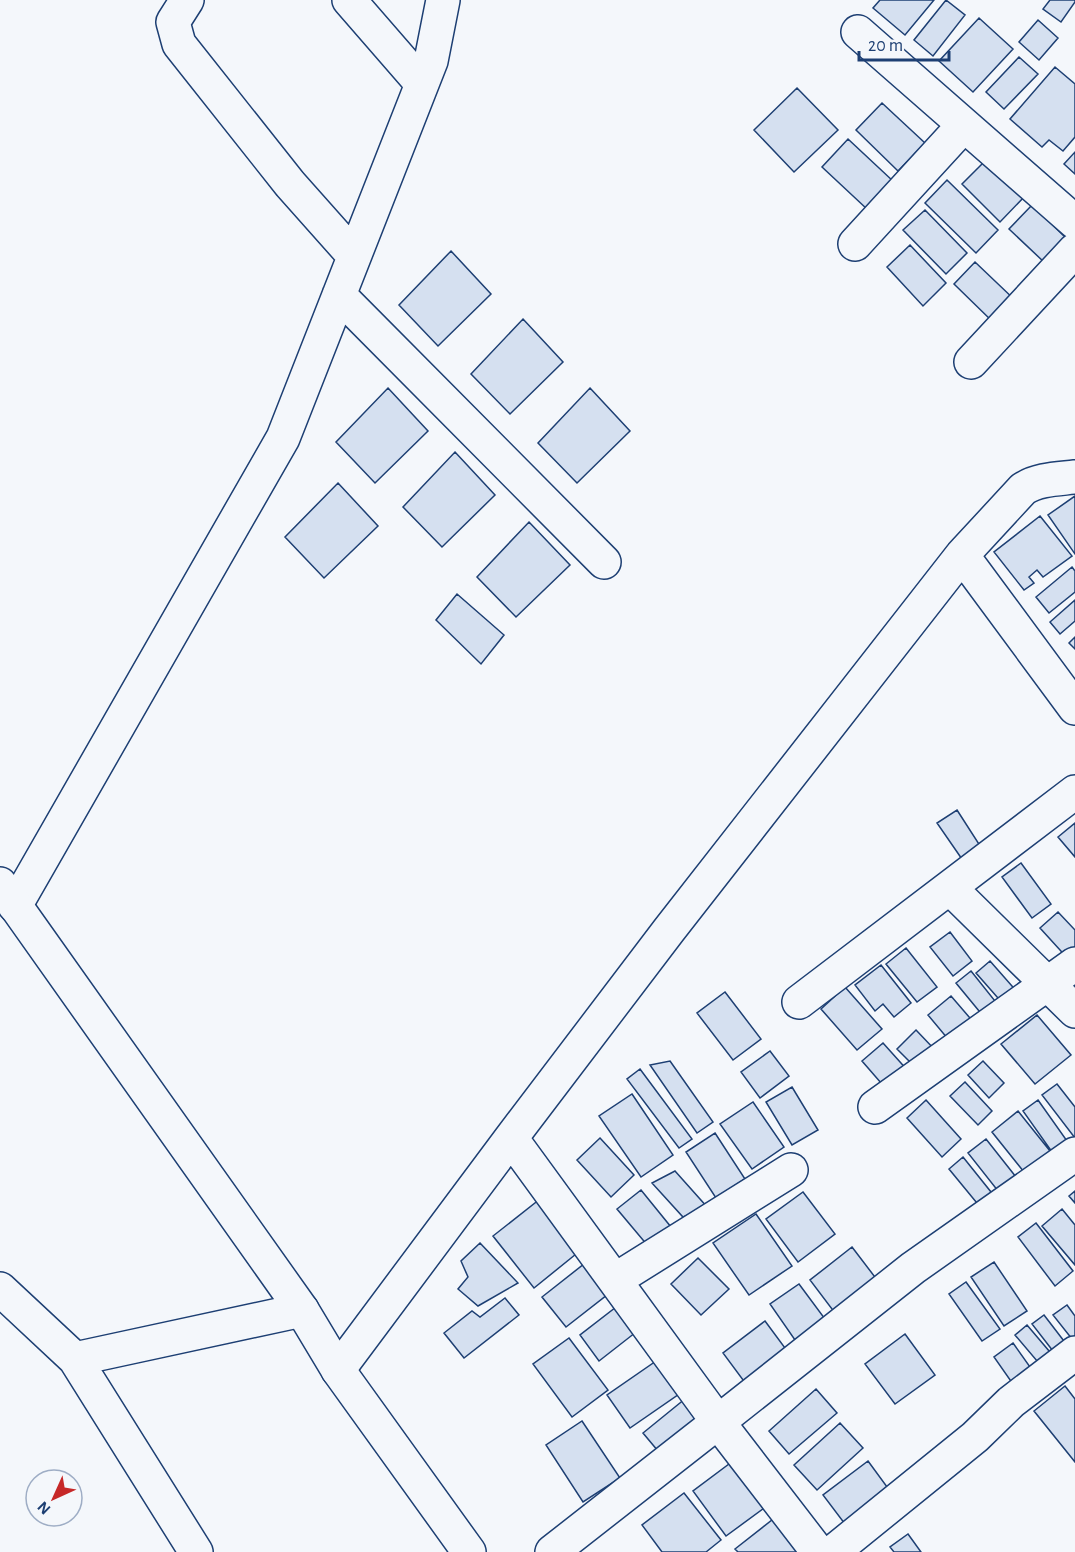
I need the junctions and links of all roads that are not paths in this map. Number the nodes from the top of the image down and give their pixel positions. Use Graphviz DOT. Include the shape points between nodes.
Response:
graph roads {
  1 [pos="187,0"];
  2 [pos="349,0"];
  3 [pos="443,0"];
  4 [pos="858,33"];
  5 [pos="422,84"];
  6 [pos="964,125"];
  7 [pos="1075,222"];
  8 [pos="855,244"];
  9 [pos="1075,250"];
  10 [pos="354,256"];
  11 [pos="339,295"];
  12 [pos="971,362"];
  13 [pos="1075,477"];
  14 [pos="963,555"];
  15 [pos="604,562"];
  16 [pos="1075,708"];
  17 [pos="1075,792"];
  18 [pos="950,888"];
  19 [pos="8,895"];
  20 [pos="1075,964"];
  21 [pos="1047,984"];
  22 [pos="799,1002"];
  23 [pos="1075,1011"];
  24 [pos="875,1107"];
  25 [pos="511,1138"];
  26 [pos="1075,1154"];
  27 [pos="791,1170"];
  28 [pos="615,1281"];
  29 [pos="4,1299"];
  30 [pos="302,1310"];
  31 [pos="1075,1353"];
  32 [pos="75,1359"];
  33 [pos="338,1370"];
  34 [pos="718,1422"];
  35 [pos="196,1552"];
  36 [pos="469,1552"];
  37 [pos="552,1552"];
  38 [pos="818,1552"];
  39 [pos="833,1552"];
  1 -- 10 [label="main road" via="173,22 179,44 290,184"];
  2 -- 5 [label="main road"];
  3 -- 5 [label="main road" via="431,61"];
  4 -- 6 [label="main road"];
  5 -- 10 [label="main road"];
  6 -- 7 [label="main road"];
  6 -- 8 [label="main road"];
  9 -- 12 [label="main road"];
  10 -- 11 [label="main road"];
  11 -- 15 [label="main road"];
  11 -- 19 [label="main road" via="283,438"];
  13 -- 14 [label="main road" via="1030,484"];
  14 -- 16 [label="main road"];
  14 -- 25 [label="main road"];
  17 -- 18 [label="main road"];
  18 -- 21 [label="main road"];
  18 -- 22 [label="main road"];
  19 -- 30 [label="main road"];
  20 -- 21 [label="main road"];
  21 -- 23 [label="main road"];
  21 -- 24 [label="main road"];
  25 -- 28 [label="main road"];
  25 -- 33 [label="main road"];
  26 -- 34 [label="main road" via="913,1268"];
  27 -- 28 [label="main road"];
  28 -- 34 [label="main road"];
  29 -- 32 [label="main road"];
  30 -- 32 [label="main road"];
  30 -- 33 [label="main road"];
  31 -- 39 [label="main road"];
  32 -- 35 [label="main road"];
  33 -- 36 [label="main road"];
  34 -- 37 [label="main road"];
  34 -- 38 [label="main road"];
}
